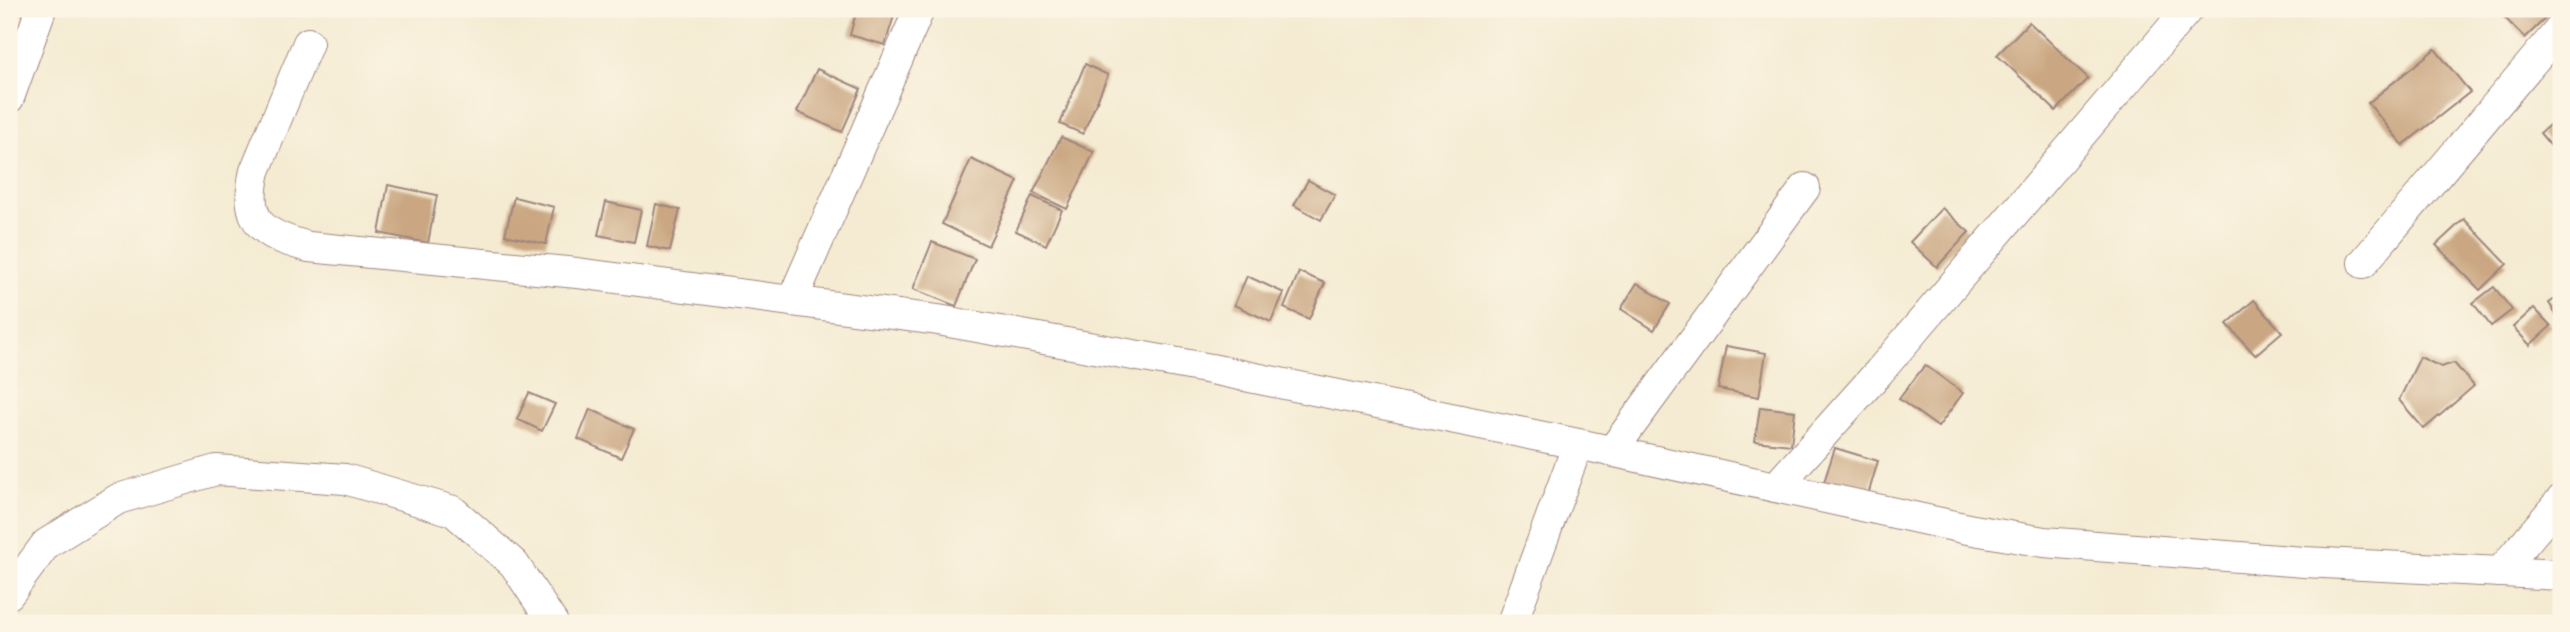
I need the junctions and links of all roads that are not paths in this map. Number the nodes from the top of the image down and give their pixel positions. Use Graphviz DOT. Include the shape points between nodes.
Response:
graph roads {
  1 [pos="41,9"];
  2 [pos="2188,9"];
  3 [pos="919,10"];
  4 [pos="2561,28"];
  5 [pos="308,43"];
  6 [pos="9,98"];
  7 [pos="1805,188"];
  8 [pos="2363,263"];
  9 [pos="792,300"];
  10 [pos="1578,444"];
  11 [pos="1612,451"];
  12 [pos="1776,487"];
  13 [pos="2561,500"];
  14 [pos="2500,572"];
  15 [pos="2561,575"];
  16 [pos="9,594"];
  17 [pos="552,623"];
  18 [pos="1512,623"];
  1 -- 6 [label="street"];
  2 -- 12 [label="street"];
  3 -- 9 [label="street"];
  4 -- 8 [label="street"];
  5 -- 9 [label="street" via="250,191 253,215 265,230 285,241"];
  7 -- 11 [label="street"];
  9 -- 10 [label="street" via="938,320 1211,369"];
  10 -- 11 [label="street"];
  10 -- 18 [label="street"];
  11 -- 12 [label="street"];
  12 -- 14 [label="street" via="2044,542"];
  13 -- 14 [label="street"];
  14 -- 15 [label="street"];
  16 -- 17 [label="street" via="46,544 118,499 216,470 345,478 453,511 514,564"];
}
